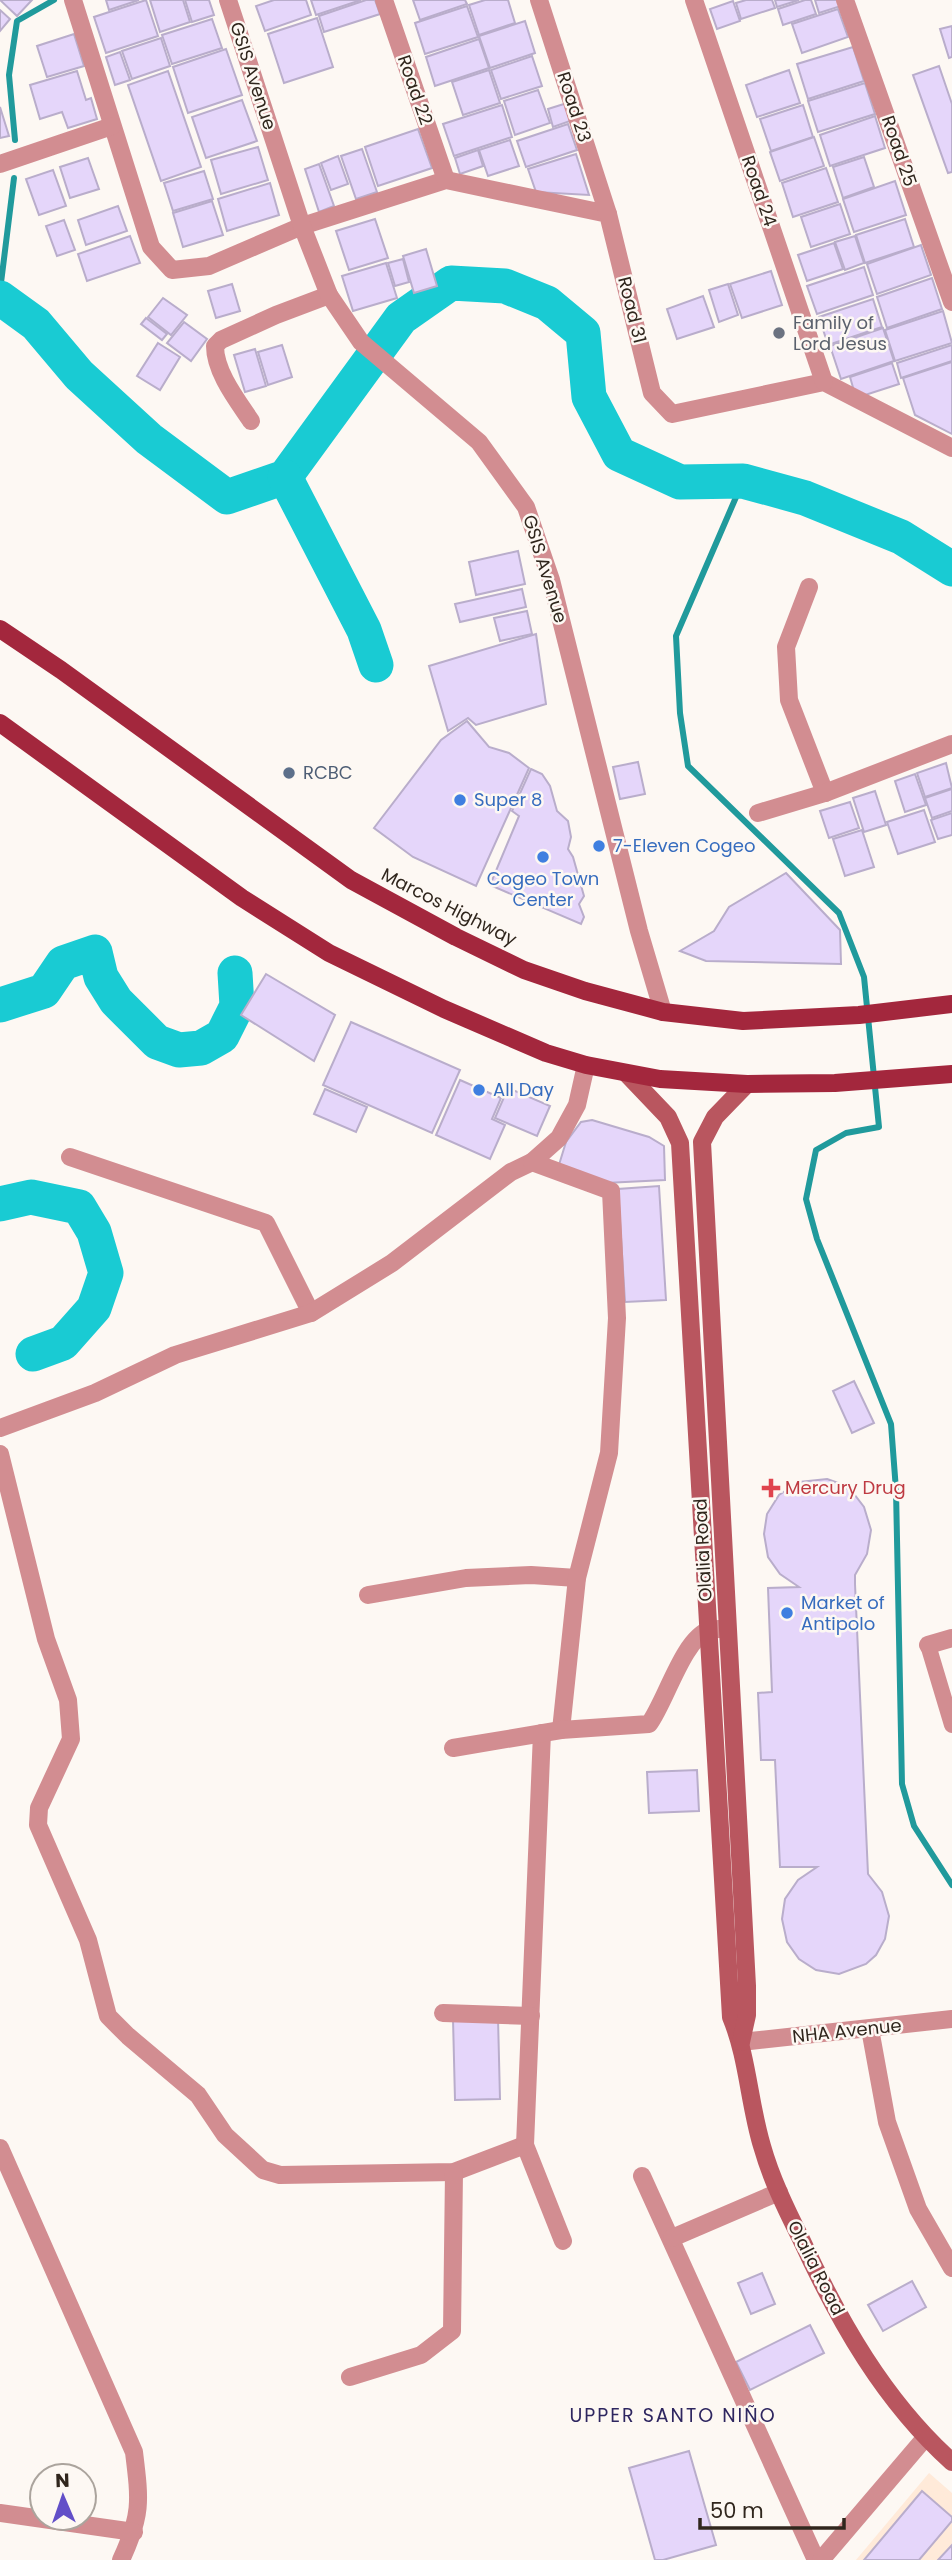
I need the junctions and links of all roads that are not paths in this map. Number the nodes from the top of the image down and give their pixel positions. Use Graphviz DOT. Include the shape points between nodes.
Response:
graph roads {
  1 [pos="73,0"];
  2 [pos="228,0"];
  3 [pos="384,0"];
  4 [pos="539,0"];
  5 [pos="694,0"];
  6 [pos="845,0"];
  7 [pos="112,126"];
  8 [pos="0,164"];
  9 [pos="446,180"];
  10 [pos="608,214"];
  11 [pos="302,226"];
  12 [pos="329,295"];
  13 [pos="952,302"];
  14 [pos="824,382"];
  15 [pos="251,421"];
  16 [pos="952,448"];
  17 [pos="809,587"];
  18 [pos="0,629"];
  19 [pos="0,723"];
  20 [pos="952,744"];
  21 [pos="825,793"];
  22 [pos="758,813"];
  23 [pos="952,1004"];
  24 [pos="663,1012"];
  25 [pos="586,1065"];
  26 [pos="627,1074"];
  27 [pos="952,1074"];
  28 [pos="747,1084"];
  29 [pos="70,1157"];
  30 [pos="532,1162"];
  31 [pos="311,1313"];
  32 [pos="0,1428"];
  33 [pos="0,1454"];
  34 [pos="577,1578"];
  35 [pos="369,1595"];
  36 [pos="728,1628"];
  37 [pos="707,1630"];
  38 [pos="952,1638"];
  39 [pos="928,1645"];
  40 [pos="952,1725"];
  41 [pos="561,1730"];
  42 [pos="542,1733"];
  43 [pos="453,1748"];
  44 [pos="443,2013"];
  45 [pos="531,2016"];
  46 [pos="952,2020"];
  47 [pos="870,2029"];
  48 [pos="741,2042"];
  49 [pos="525,2145"];
  50 [pos="0,2148"];
  51 [pos="454,2172"];
  52 [pos="642,2176"];
  53 [pos="779,2192"];
  54 [pos="672,2238"];
  55 [pos="564,2242"];
  56 [pos="952,2268"];
  57 [pos="350,2377"];
  58 [pos="925,2438"];
  59 [pos="952,2462"];
  60 [pos="0,2513"];
  61 [pos="134,2532"];
  62 [pos="121,2560"];
  63 [pos="818,2560"];
  1 -- 7 [label="street"];
  2 -- 11 [label="street, GSIS Avenue"];
  3 -- 9 [label="street, Road 22"];
  4 -- 10 [label="street, Road 23"];
  5 -- 14 [label="street, Road 24"];
  6 -- 13 [label="street, Road 25"];
  7 -- 8 [label="street"];
  7 -- 11 [label="street" via="151,247 173,270 209,265"];
  9 -- 10 [label="street"];
  9 -- 11 [label="street"];
  10 -- 14 [label="street, Road 31" via="652,393 671,414"];
  11 -- 12 [label="street, GSIS Avenue"];
  12 -- 15 [label="street" via="215,346 222,373"];
  12 -- 24 [label="street, GSIS Avenue" via="361,342 479,442 526,507 551,580"];
  14 -- 16 [label="street"];
  17 -- 21 [label="street" via="786,647 789,700"];
  18 -- 24 [label="main road, Marcos Highway" via="351,880 524,970"];
  19 -- 25 [label="main road" via="242,898 329,953 456,1014"];
  20 -- 21 [label="street"];
  21 -- 22 [label="street"];
  23 -- 24 [label="main road, Marcos Highway" via="859,1016 743,1021"];
  25 -- 26 [label="main road"];
  25 -- 30 [label="street" via="577,1105 559,1138"];
  26 -- 28 [label="main road"];
  26 -- 37 [label="main road, Olalia Road" via="668,1117 680,1143"];
  27 -- 28 [label="main road"];
  28 -- 36 [label="main road, Olalia Road" via="715,1117 702,1142"];
  29 -- 31 [label="street" via="265,1223"];
  30 -- 31 [label="street" via="511,1172 392,1263"];
  30 -- 34 [label="street" via="611,1191 617,1318 609,1453"];
  31 -- 32 [label="street" via="175,1355 95,1394"];
  33 -- 51 [label="street" via="46,1639 68,1700 71,1739 39,1808 38,1825 88,1940 108,2016 198,2095 225,2135 263,2170 280,2175"];
  34 -- 35 [label="street" via="466,1578"];
  34 -- 41 [label="street"];
  36 -- 37 [label="street"];
  36 -- 48 [label="main road, Olalia Road" via="747,1986"];
  37 -- 41 [label="street" via="686,1651 649,1724"];
  37 -- 48 [label="main road, Olalia Road" via="731,2017"];
  38 -- 39 [label="street"];
  39 -- 40 [label="street"];
  41 -- 42 [label="street"];
  42 -- 43 [label="street"];
  42 -- 45 [label="street"];
  44 -- 45 [label="street"];
  45 -- 49 [label="street"];
  46 -- 47 [label="street, NHA Avenue"];
  47 -- 48 [label="street, NHA Avenue"];
  47 -- 56 [label="street" via="887,2122 918,2209"];
  48 -- 53 [label="main road, Olalia Road" via="762,2145"];
  49 -- 51 [label="street"];
  49 -- 55 [label="street"];
  50 -- 61 [label="street" via="134,2452 140,2500"];
  51 -- 57 [label="street" via="452,2331 422,2356"];
  52 -- 54 [label="street"];
  53 -- 54 [label="street"];
  53 -- 58 [label="main road, Olalia Road" via="823,2287 881,2385"];
  54 -- 63 [label="street"];
  58 -- 59 [label="main road, Olalia Road"];
  58 -- 63 [label="street"];
  60 -- 61 [label="street"];
  61 -- 62 [label="street"];
}
